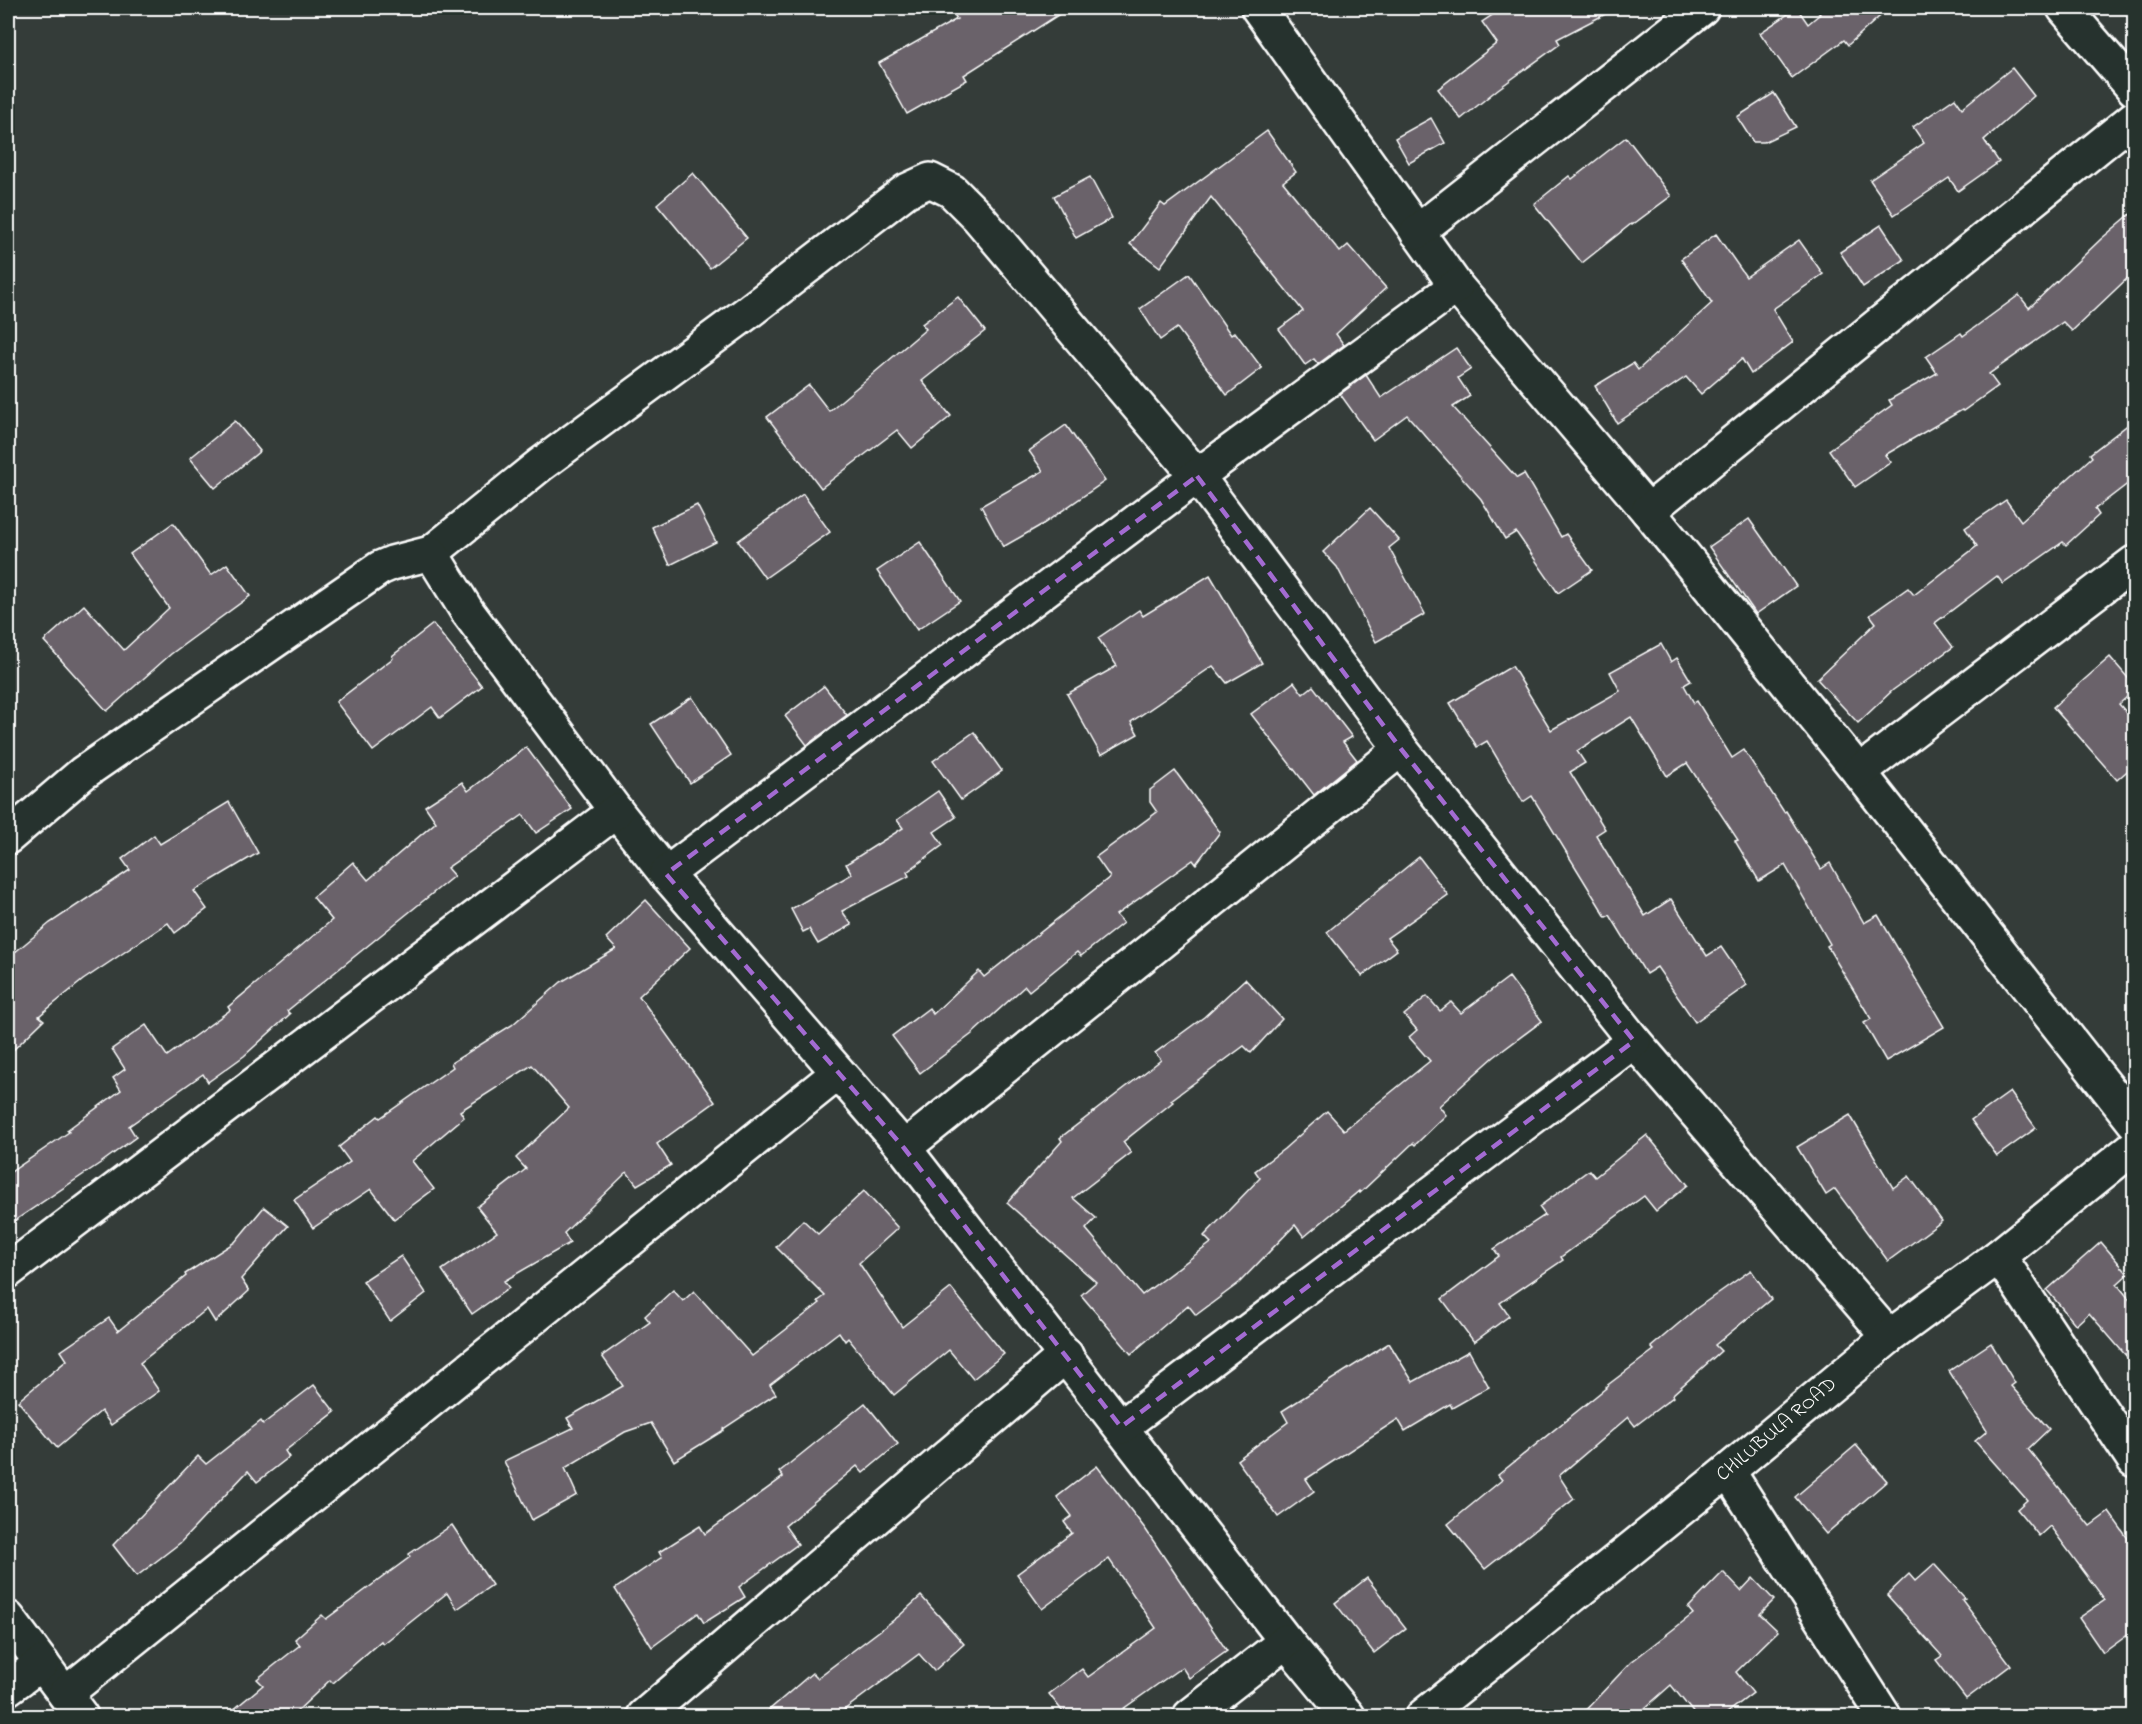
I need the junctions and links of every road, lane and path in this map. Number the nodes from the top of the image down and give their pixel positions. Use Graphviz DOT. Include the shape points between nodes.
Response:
graph roads {
  1 [pos="1258,8"];
  2 [pos="1702,8"];
  3 [pos="2064,8"];
  4 [pos="2134,89"];
  5 [pos="2134,118"];
  6 [pos="1417,232"];
  7 [pos="1456,286"];
  8 [pos="1197,476"];
  9 [pos="1648,511"];
  10 [pos="431,553"];
  11 [pos="2134,563"];
  12 [pos="1401,749"];
  13 [pos="1859,772"];
  14 [pos="616,811"];
  15 [pos="8,837"];
  16 [pos="666,874"];
  17 [pos="1634,1041"];
  18 [pos="838,1073"];
  19 [pos="2134,1122"];
  20 [pos="2134,1147"];
  21 [pos="904,1148"];
  22 [pos="1999,1256"];
  23 [pos="8,1271"];
  24 [pos="1889,1337"];
  25 [pos="1066,1355"];
  26 [pos="1121,1427"];
  27 [pos="2134,1460"];
  28 [pos="1728,1471"];
  29 [pos="8,1618"];
  30 [pos="1286,1641"];
  31 [pos="42,1663"];
  32 [pos="8,1688"];
  33 [pos="73,1705"];
  34 [pos="644,1716"];
  35 [pos="1190,1716"];
  36 [pos="1348,1716"];
  37 [pos="1423,1716"];
  38 [pos="1884,1716"];
  1 -- 6 [label="street"];
  2 -- 6 [label="street"];
  3 -- 4 [label="street"];
  5 -- 9 [label="street"];
  6 -- 7 [label="street"];
  7 -- 8 [label="street"];
  7 -- 9 [label="street"];
  8 -- 10 [label="street" via="978,217 952,191 930,180 906,191 540,465"];
  8 -- 12 [label="street"];
  8 -- 16 [label="street"];
  9 -- 13 [label="street"];
  10 -- 14 [label="street" via="467,611"];
  10 -- 15 [label="street" via="380,568 83,773"];
  11 -- 13 [label="street"];
  12 -- 17 [label="street"];
  12 -- 21 [label="street"];
  13 -- 19 [label="street"];
  14 -- 16 [label="street"];
  14 -- 23 [label="street"];
  16 -- 18 [label="street"];
  17 -- 24 [label="street"];
  17 -- 26 [label="street"];
  18 -- 21 [label="street"];
  18 -- 33 [label="street"];
  20 -- 22 [label="street, CHILUBULA ROAD"];
  21 -- 25 [label="street"];
  22 -- 24 [label="street, CHILUBULA ROAD"];
  22 -- 27 [label="street"];
  24 -- 28 [label="street, CHILUBULA ROAD"];
  25 -- 26 [label="street"];
  25 -- 34 [label="street"];
  26 -- 30 [label="street"];
  28 -- 37 [label="street, CHILUBULA ROAD"];
  28 -- 38 [label="street"];
  29 -- 31 [label="street"];
  30 -- 35 [label="street"];
  30 -- 36 [label="street"];
  31 -- 32 [label="street"];
  31 -- 33 [label="street"];
}
